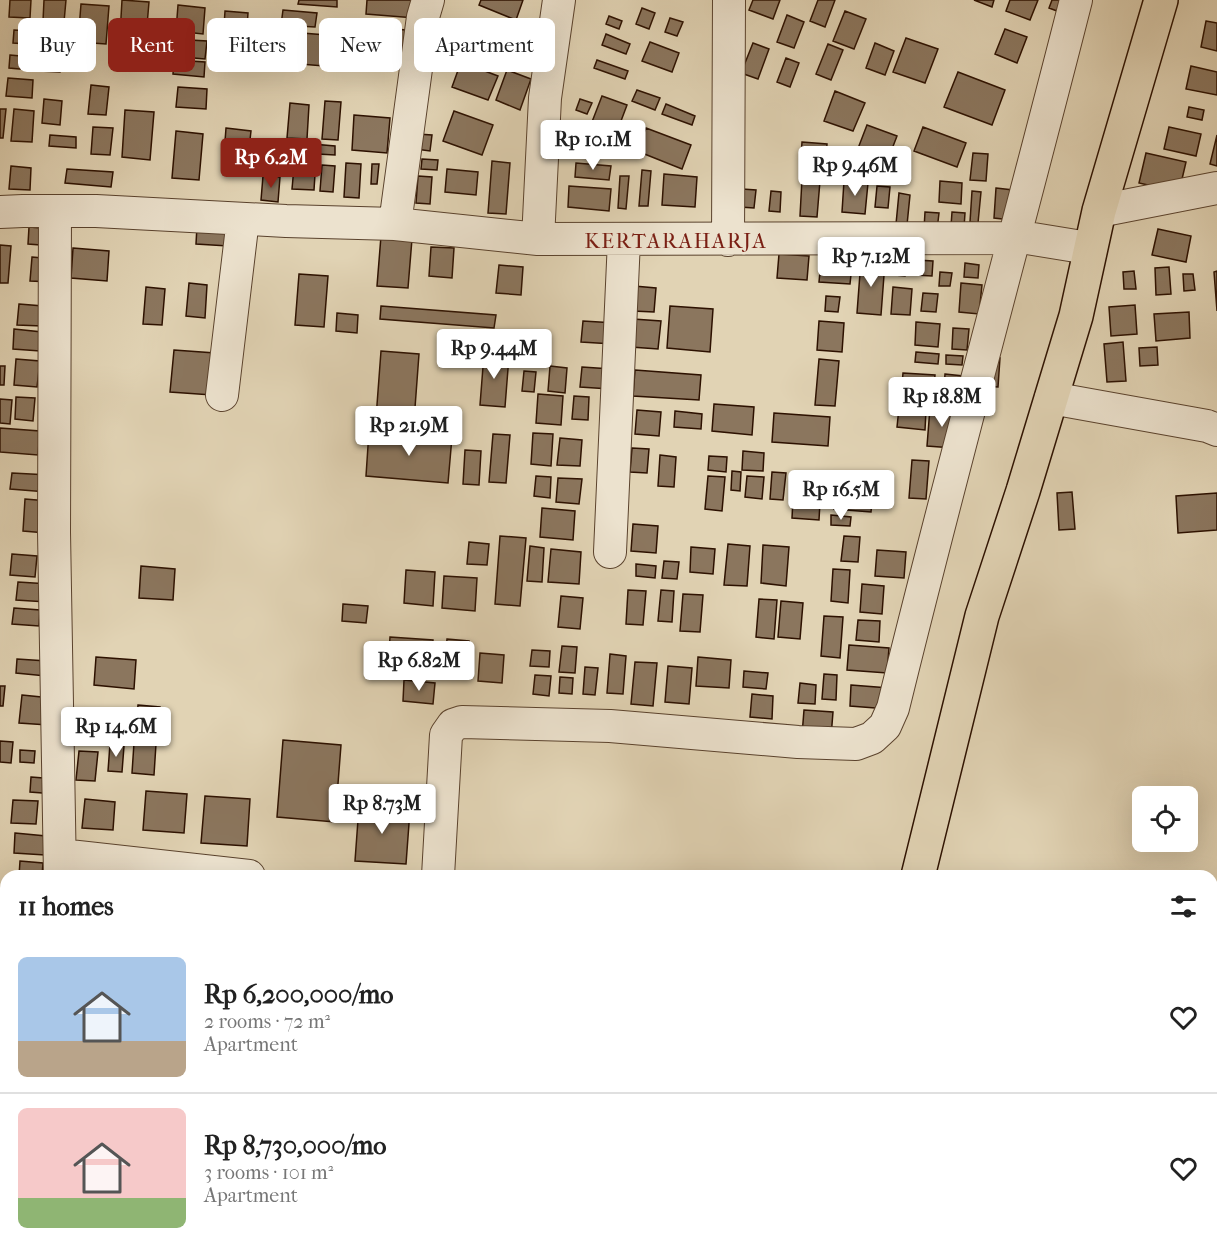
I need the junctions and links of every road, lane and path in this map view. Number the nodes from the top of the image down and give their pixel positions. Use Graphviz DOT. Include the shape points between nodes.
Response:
graph roads {
  1 [pos="428,0"];
  2 [pos="559,0"];
  3 [pos="729,0"];
  4 [pos="1076,0"];
  5 [pos="1161,0"];
  6 [pos="1217,188"];
  7 [pos="55,211"];
  8 [pos="1099,211"];
  9 [pos="0,212"];
  10 [pos="243,219"];
  11 [pos="395,224"];
  12 [pos="1021,238"];
  13 [pos="538,239"];
  14 [pos="624,240"];
  15 [pos="728,240"];
  16 [pos="1083,249"];
  17 [pos="222,395"];
  18 [pos="1051,398"];
  19 [pos="1217,430"];
  20 [pos="610,552"];
  21 [pos="60,866"];
  22 [pos="136,870"];
  23 [pos="438,870"];
  24 [pos="919,870"];
  1 -- 11 [label="street"];
  2 -- 13 [label="street" via="545,98"];
  3 -- 15 [label="street"];
  4 -- 12 [label="street"];
  5 -- 8 [label="main road"];
  6 -- 8 [label="street"];
  7 -- 9 [label="street"];
  7 -- 10 [label="street"];
  7 -- 21 [label="street" via="54,532"];
  8 -- 16 [label="main road"];
  10 -- 11 [label="street"];
  10 -- 17 [label="street"];
  11 -- 13 [label="street"];
  12 -- 15 [label="street"];
  12 -- 16 [label="street"];
  12 -- 23 [label="street" via="960,439 893,708 885,726 872,738 856,744 610,726 453,724 446,735"];
  13 -- 14 [label="street"];
  14 -- 15 [label="street"];
  14 -- 20 [label="street"];
  16 -- 18 [label="main road" via="1076,316"];
  18 -- 19 [label="street"];
  18 -- 24 [label="main road" via="982,616"];
  21 -- 22 [label="street"];
}
